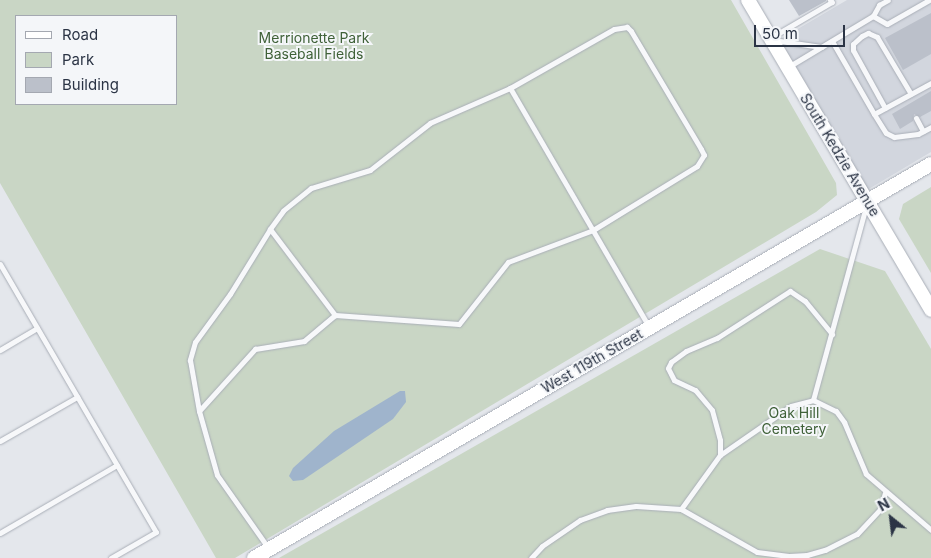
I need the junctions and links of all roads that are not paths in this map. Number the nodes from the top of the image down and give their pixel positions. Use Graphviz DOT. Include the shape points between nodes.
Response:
graph roads {
  1 [pos="748,0"];
  2 [pos="830,0"];
  3 [pos="888,0"];
  4 [pos="929,0"];
  5 [pos="874,16"];
  6 [pos="771,39"];
  7 [pos="832,42"];
  8 [pos="822,47"];
  9 [pos="788,67"];
  10 [pos="930,86"];
  11 [pos="510,88"];
  12 [pos="911,94"];
  13 [pos="905,97"];
  14 [pos="908,103"];
  15 [pos="885,108"];
  16 [pos="874,114"];
  17 [pos="916,118"];
  18 [pos="931,127"];
  19 [pos="923,131"];
  20 [pos="931,164"];
  21 [pos="867,201"];
  22 [pos="270,229"];
  23 [pos="593,230"];
  24 [pos="0,264"];
  25 [pos="931,310"];
  26 [pos="335,315"];
  27 [pos="37,328"];
  28 [pos="650,328"];
  29 [pos="832,334"];
  30 [pos="0,350"];
  31 [pos="77,396"];
  32 [pos="813,400"];
  33 [pos="199,411"];
  34 [pos="0,441"];
  35 [pos="720,455"];
  36 [pos="117,465"];
  37 [pos="885,494"];
  38 [pos="681,509"];
  39 [pos="931,530"];
  40 [pos="0,533"];
  41 [pos="261,555"];
  42 [pos="111,558"];
  43 [pos="531,558"];
  1 -- 6 [label="street, South Kedzie Avenue"];
  2 -- 6 [label="lane" via="832,2"];
  3 -- 5 [label="lane" via="878,5"];
  4 -- 5 [label="lane" via="887,24"];
  5 -- 7 [label="lane"];
  6 -- 8 [label="lane"];
  6 -- 9 [label="street, South Kedzie Avenue"];
  7 -- 8 [label="lane"];
  7 -- 16 [label="lane"];
  8 -- 9 [label="lane"];
  9 -- 21 [label="street, South Kedzie Avenue"];
  10 -- 12 [label="lane"];
  11 -- 22 [label="lane" via="430,123 370,170 311,188 283,211"];
  11 -- 23 [label="lane"];
  11 -- 23 [label="lane" via="614,29 627,27 701,149 704,155 698,166"];
  12 -- 13 [label="lane"];
  12 -- 15 [label="lane" via="877,37 868,33 862,36 853,44 853,50"];
  13 -- 14 [label="lane"];
  13 -- 15 [label="lane"];
  15 -- 16 [label="lane"];
  16 -- 19 [label="lane" via="886,133 894,137"];
  17 -- 19 [label="lane"];
  18 -- 19 [label="lane"];
  20 -- 21 [label="street, West 119th Street"];
  21 -- 25 [label="street, South Kedzie Avenue"];
  21 -- 28 [label="street, West 119th Street"];
  21 -- 29 [label="lane"];
  22 -- 26 [label="lane"];
  22 -- 33 [label="lane" via="192,349 191,372"];
  23 -- 26 [label="lane" via="508,262 459,324"];
  23 -- 28 [label="lane"];
  24 -- 27 [label="lane"];
  26 -- 33 [label="lane" via="304,341 255,349"];
  27 -- 30 [label="lane"];
  27 -- 31 [label="lane"];
  28 -- 41 [label="street, West 119th Street"];
  29 -- 32 [label="lane"];
  29 -- 35 [label="lane" via="805,301 790,291 723,334 686,351 671,362 668,368 674,380 695,390 712,410 720,440"];
  31 -- 34 [label="lane"];
  31 -- 36 [label="lane"];
  32 -- 35 [label="lane" via="791,406"];
  32 -- 37 [label="lane" via="836,411 852,438 861,466"];
  33 -- 41 [label="lane" via="217,475"];
  35 -- 38 [label="lane"];
  36 -- 40 [label="lane"];
  36 -- 42 [label="lane" via="156,532"];
  37 -- 38 [label="lane" via="880,509 857,534 825,550 789,556 757,552"];
  37 -- 39 [label="lane" via="914,513"];
  38 -- 43 [label="lane" via="636,506 606,510 560,532"];
}
